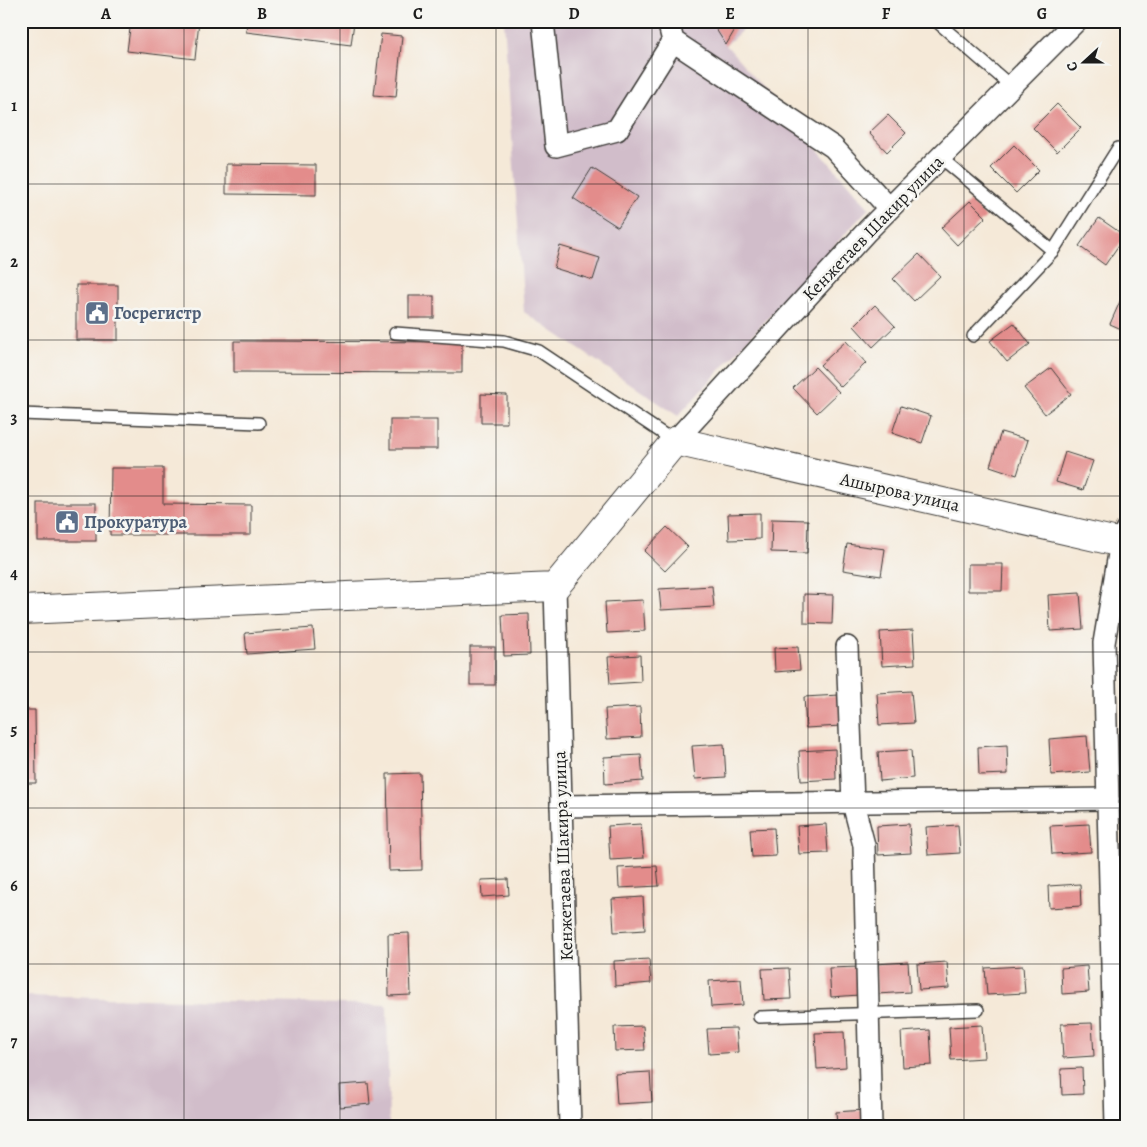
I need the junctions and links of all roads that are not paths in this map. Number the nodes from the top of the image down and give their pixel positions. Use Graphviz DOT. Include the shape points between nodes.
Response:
graph roads {
  1 [pos="543,21"];
  2 [pos="936,21"];
  3 [pos="1076,21"];
  4 [pos="670,31"];
  5 [pos="1011,86"];
  6 [pos="1118,148"];
  7 [pos="940,157"];
  8 [pos="889,208"];
  9 [pos="1053,251"];
  10 [pos="395,333"];
  11 [pos="973,336"];
  12 [pos="21,414"];
  13 [pos="259,422"];
  14 [pos="675,441"];
  15 [pos="1124,539"];
  16 [pos="555,587"];
  17 [pos="21,610"];
  18 [pos="847,648"];
  19 [pos="1108,799"];
  20 [pos="853,803"];
  21 [pos="561,806"];
  22 [pos="978,1010"];
  23 [pos="868,1014"];
  24 [pos="759,1017"];
  25 [pos="1120,1023"];
  26 [pos="570,1126"];
  27 [pos="871,1126"];
  28 [pos="1116,1126"];
  1 -- 4 [label="street" via="556,146 617,130"];
  2 -- 5 [label="lane"];
  3 -- 5 [label="street, Кенжетаев Шакир улица"];
  4 -- 8 [label="street" via="833,146"];
  5 -- 7 [label="street, Кенжетаев Шакир улица"];
  6 -- 9 [label="lane"];
  7 -- 8 [label="street, Кенжетаев Шакир улица"];
  7 -- 9 [label="lane"];
  8 -- 14 [label="street, Кенжетаев Шакир улица"];
  9 -- 11 [label="lane"];
  10 -- 14 [label="lane" via="504,341 539,351"];
  12 -- 13 [label="lane"];
  14 -- 15 [label="street, Ашырова улица"];
  14 -- 16 [label="street"];
  15 -- 19 [label="street" via="1104,643"];
  16 -- 17 [label="street"];
  16 -- 21 [label="street, Кенжетаева Шакира улица"];
  18 -- 20 [label="street"];
  19 -- 20 [label="street"];
  19 -- 25 [label="street"];
  20 -- 21 [label="street"];
  20 -- 23 [label="street" via="864,845"];
  21 -- 26 [label="street, Кенжетаева Шакира улица"];
  22 -- 23 [label="lane"];
  23 -- 24 [label="lane"];
  23 -- 27 [label="street"];
  25 -- 28 [label="street"];
}
